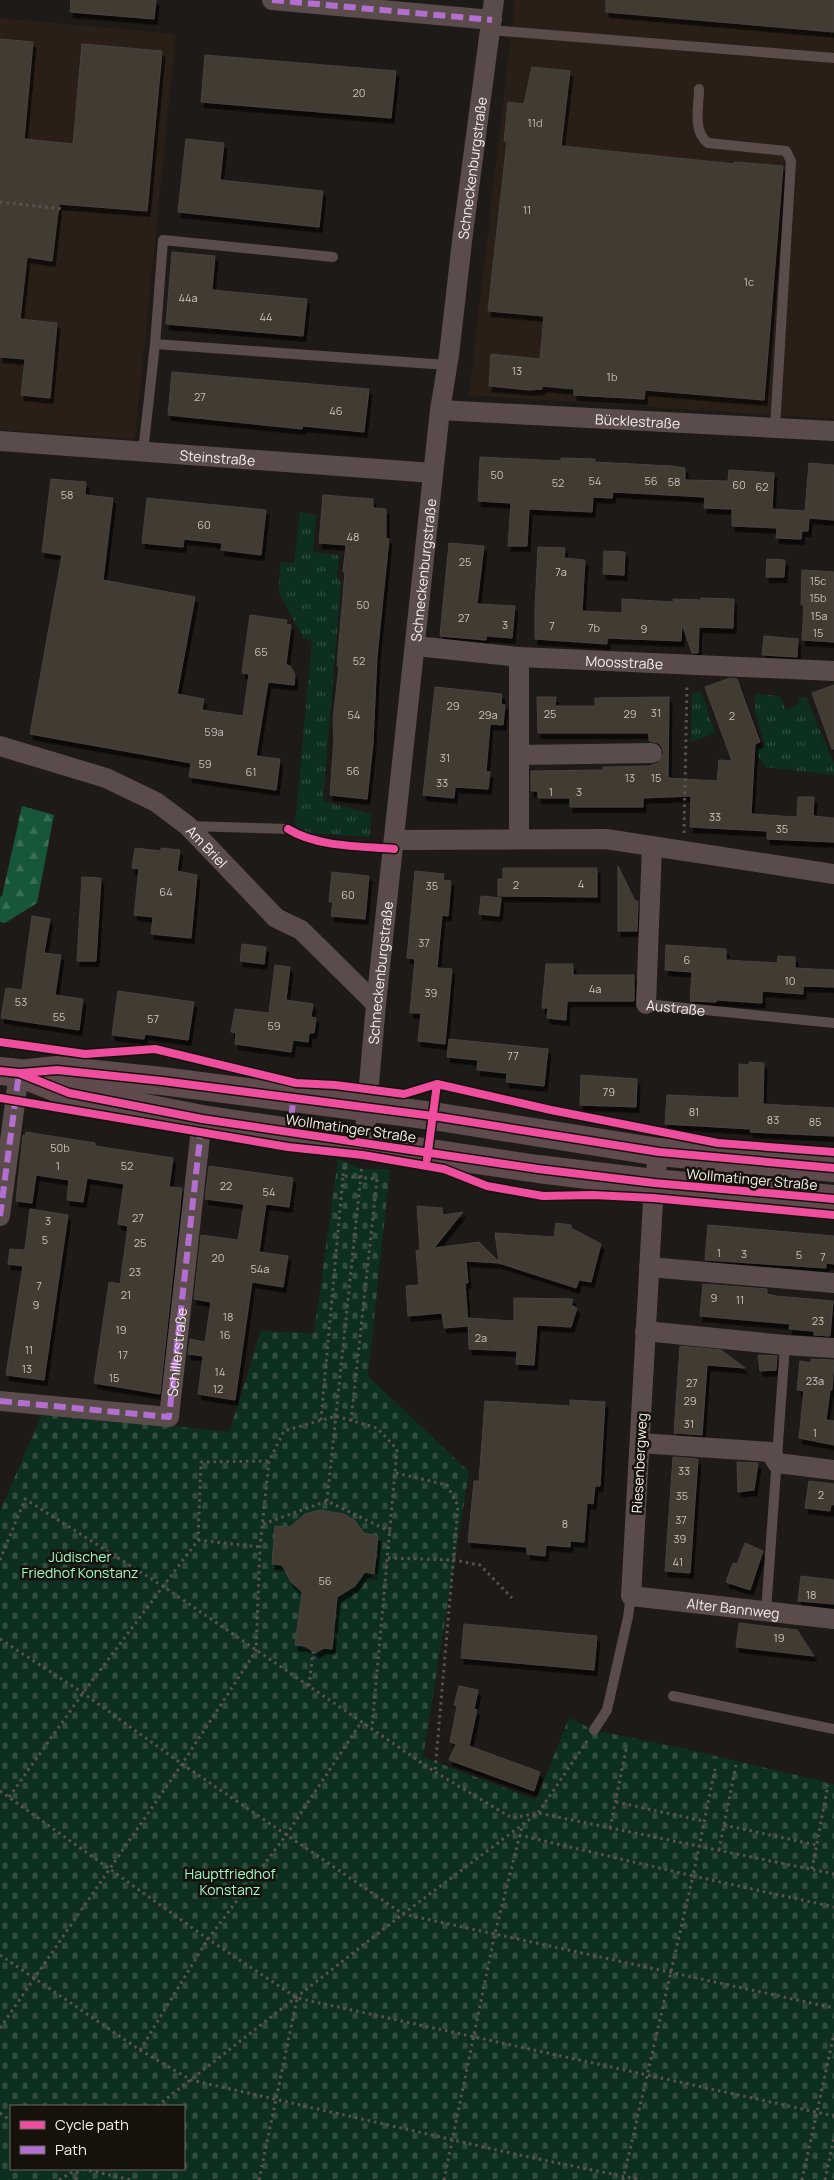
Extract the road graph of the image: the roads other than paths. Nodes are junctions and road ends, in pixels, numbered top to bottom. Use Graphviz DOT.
graph roads {
  1 [pos="272,0"];
  2 [pos="494,0"];
  3 [pos="491,25"];
  4 [pos="834,58"];
  5 [pos="699,89"];
  6 [pos="333,257"];
  7 [pos="155,344"];
  8 [pos="447,365"];
  9 [pos="440,410"];
  10 [pos="774,428"];
  11 [pos="834,431"];
  12 [pos="0,441"];
  13 [pos="143,452"];
  14 [pos="433,473"];
  15 [pos="416,646"];
  16 [pos="519,657"];
  17 [pos="834,671"];
  18 [pos="0,746"];
  19 [pos="652,753"];
  20 [pos="520,755"];
  21 [pos="188,826"];
  22 [pos="288,829"];
  23 [pos="519,839"];
  24 [pos="395,840"];
  25 [pos="652,846"];
  26 [pos="834,874"];
  27 [pos="376,1004"];
  28 [pos="646,1004"];
  29 [pos="834,1022"];
  30 [pos="10,1072"];
  31 [pos="368,1108"];
  32 [pos="202,1119"];
  33 [pos="364,1142"];
  34 [pos="659,1152"];
  35 [pos="834,1168"];
  36 [pos="654,1183"];
  37 [pos="834,1199"];
  38 [pos="0,1216"];
  39 [pos="649,1267"];
  40 [pos="834,1283"];
  41 [pos="645,1330"];
  42 [pos="785,1345"];
  43 [pos="834,1348"];
  44 [pos="0,1401"];
  45 [pos="640,1443"];
  46 [pos="777,1463"];
  47 [pos="834,1470"];
  48 [pos="631,1596"];
  49 [pos="766,1611"];
  50 [pos="834,1619"];
  51 [pos="673,1696"];
  52 [pos="834,1729"];
  53 [pos="594,1730"];
  1 -- 3 [label="street"];
  2 -- 3 [label="street, Schneckenburgstraße"];
  3 -- 4 [label="lane"];
  3 -- 8 [label="street, Schneckenburgstraße"];
  5 -- 10 [label="lane"];
  6 -- 7 [label="lane"];
  7 -- 8 [label="lane"];
  7 -- 13 [label="lane"];
  8 -- 9 [label="street, Schneckenburgstraße"];
  9 -- 10 [label="street, Bücklestraße"];
  9 -- 14 [label="street, Schneckenburgstraße"];
  10 -- 11 [label="street, Bücklestraße"];
  12 -- 13 [label="street, Steinstraße"];
  13 -- 14 [label="street, Steinstraße"];
  14 -- 15 [label="street, Schneckenburgstraße"];
  15 -- 16 [label="street, Moosstraße"];
  15 -- 24 [label="street, Schneckenburgstraße"];
  16 -- 17 [label="street, Moosstraße"];
  16 -- 20 [label="street"];
  18 -- 21 [label="street, Am Briel"];
  19 -- 20 [label="street"];
  20 -- 23 [label="street"];
  21 -- 22 [label="lane"];
  21 -- 27 [label="street, Am Briel"];
  23 -- 24 [label="street"];
  23 -- 25 [label="street"];
  24 -- 27 [label="street, Schneckenburgstraße"];
  25 -- 26 [label="street"];
  25 -- 28 [label="street, Austraße"];
  27 -- 31 [label="street, Schneckenburgstraße"];
  28 -- 29 [label="lane, Austraße"];
  30 -- 31 [label="main road, Wollmatinger Straße"];
  30 -- 32 [label="main road, Wollmatinger Straße"];
  30 -- 38 [label="street"];
  31 -- 33 [label="street, Schneckenburgstraße"];
  31 -- 34 [label="main road, Wollmatinger Straße"];
  32 -- 33 [label="main road, Wollmatinger Straße"];
  32 -- 44 [label="street, Schillerstraße"];
  33 -- 36 [label="main road, Wollmatinger Straße"];
  34 -- 35 [label="main road, Wollmatinger Straße"];
  34 -- 36 [label="street, Riesenbergweg"];
  36 -- 37 [label="main road, Wollmatinger Straße"];
  36 -- 39 [label="street, Riesenbergweg"];
  39 -- 40 [label="street"];
  39 -- 41 [label="street, Riesenbergweg"];
  41 -- 42 [label="street"];
  41 -- 45 [label="street, Riesenbergweg"];
  42 -- 43 [label="street"];
  42 -- 46 [label="lane"];
  45 -- 46 [label="street"];
  45 -- 48 [label="street, Riesenbergweg"];
  46 -- 47 [label="street"];
  46 -- 49 [label="lane"];
  48 -- 49 [label="street, Alter Bannweg"];
  48 -- 53 [label="lane"];
  49 -- 50 [label="street, Alter Bannweg"];
  51 -- 52 [label="lane"];
}
